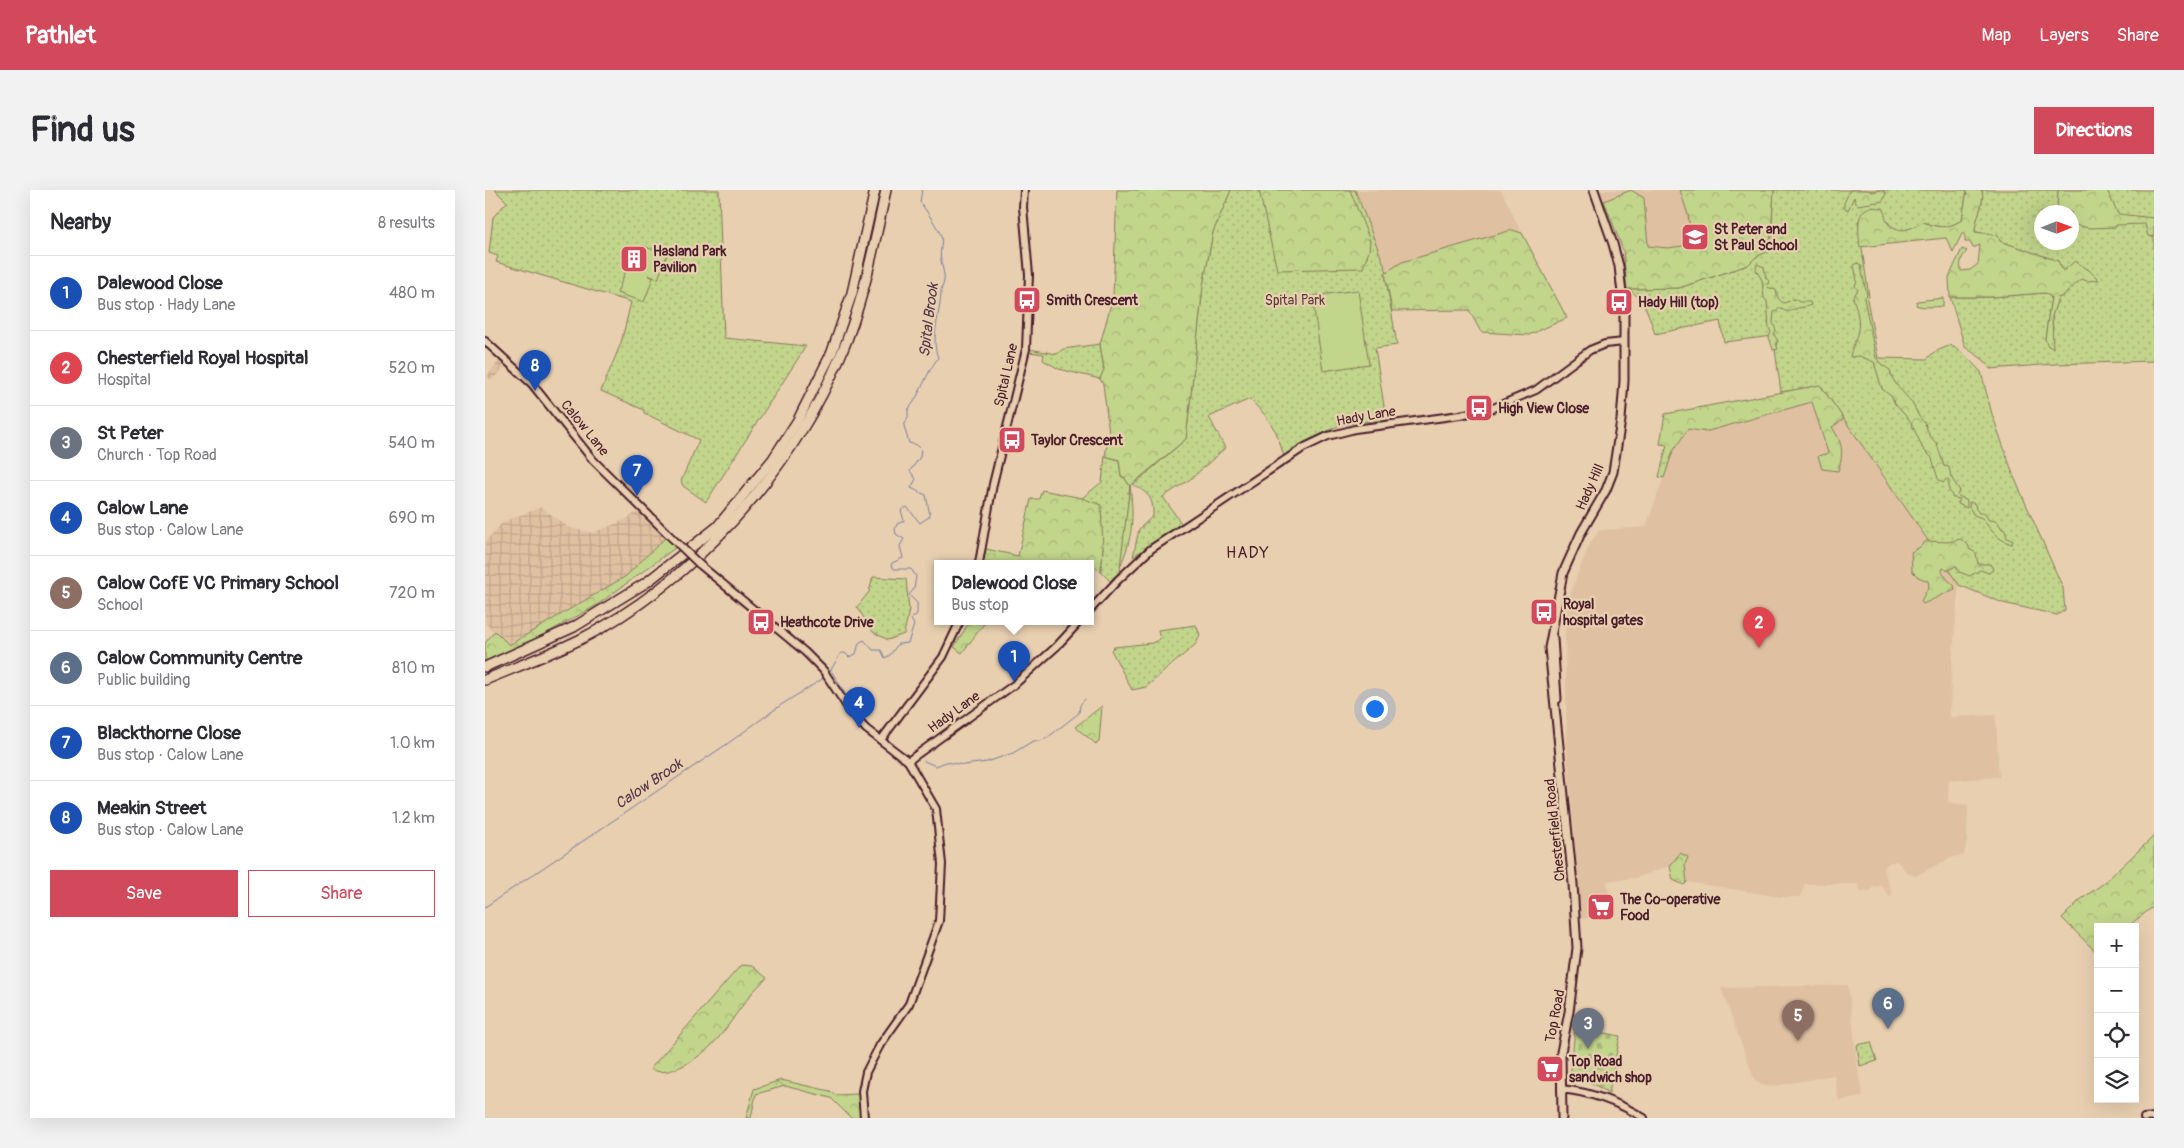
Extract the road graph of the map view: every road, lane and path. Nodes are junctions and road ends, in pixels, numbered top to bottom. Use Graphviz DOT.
graph roads {
  1 [pos="875,190"];
  2 [pos="886,190"];
  3 [pos="1024,190"];
  4 [pos="1594,190"];
  5 [pos="485,341"];
  6 [pos="1625,346"];
  7 [pos="980,560"];
  8 [pos="1094,606"];
  9 [pos="958,625"];
  10 [pos="1076,625"];
  11 [pos="485,668"];
  12 [pos="485,680"];
  13 [pos="1554,684"];
  14 [pos="881,740"];
  15 [pos="908,761"];
  16 [pos="1577,948"];
  17 [pos="1561,1089"];
  18 [pos="2154,1117"];
  19 [pos="864,1118"];
  20 [pos="1562,1118"];
  21 [pos="1643,1118"];
  22 [pos="2144,1118"];
  1 -- 11 [label="highway"];
  2 -- 12 [label="highway"];
  3 -- 7 [label="street, Spital Lane"];
  4 -- 6 [label="main road, Hady Hill"];
  5 -- 14 [label="street, Calow Lane, bridge"];
  6 -- 8 [label="street, Hady Lane"];
  6 -- 13 [label="main road, Hady Hill"];
  9 -- 14 [label="street"];
  10 -- 15 [label="street, Hady Lane"];
  13 -- 16 [label="main road, Chesterfield Road"];
  14 -- 15 [label="street, Calow Lane"];
  15 -- 19 [label="street, Calow Lane"];
  16 -- 17 [label="main road, Top Road"];
  17 -- 20 [label="main road, Top Road"];
  17 -- 21 [label="street"];
  18 -- 22 [label="street"];
}
